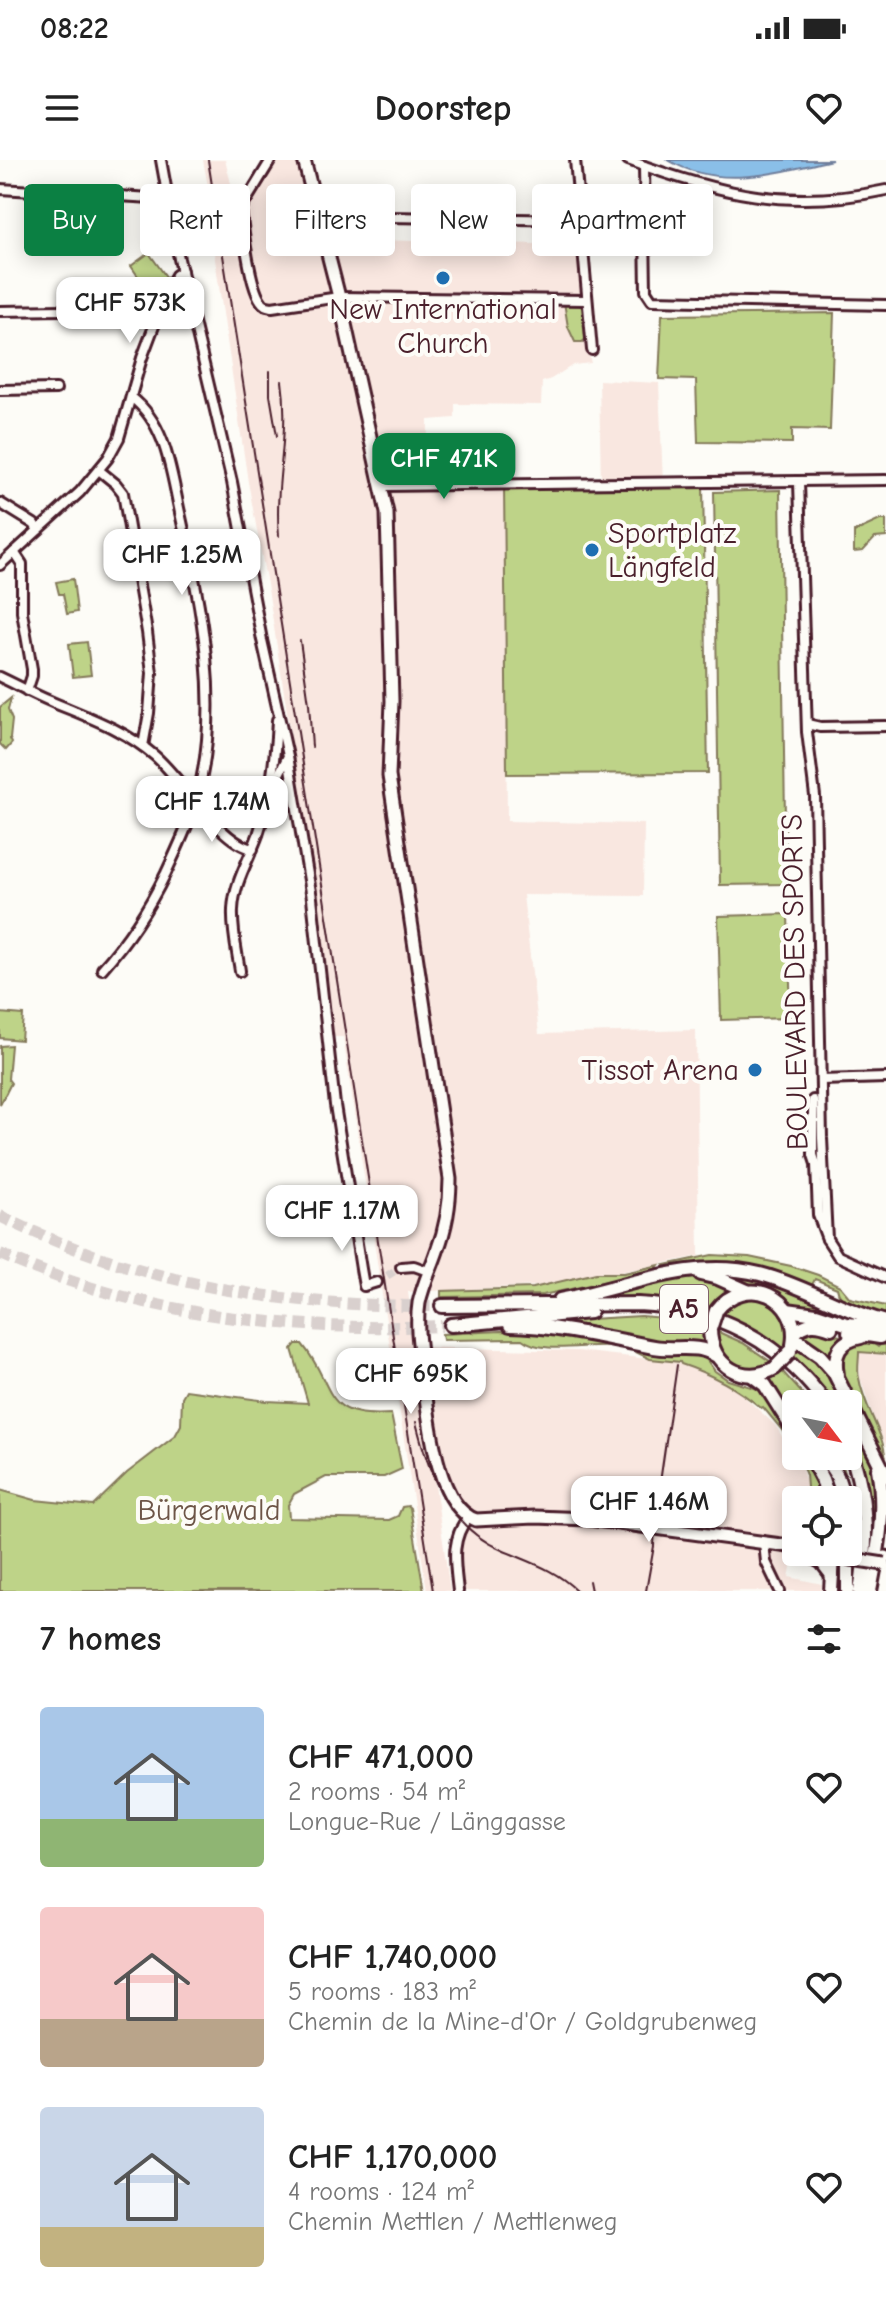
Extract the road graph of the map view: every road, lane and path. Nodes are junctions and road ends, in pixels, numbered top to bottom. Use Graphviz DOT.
graph roads {
  1 [pos="161,160"];
  2 [pos="271,160"];
  3 [pos="304,160"];
  4 [pos="575,160"];
  5 [pos="628,160"];
  6 [pos="644,166"];
  7 [pos="166,184"];
  8 [pos="310,184"];
  9 [pos="577,184"];
  10 [pos="0,189"];
  11 [pos="886,190"];
  12 [pos="140,197"];
  13 [pos="395,217"];
  14 [pos="532,219"];
  15 [pos="179,256"];
  16 [pos="329,256"];
  17 [pos="583,256"];
  18 [pos="182,271"];
  19 [pos="186,286"];
  20 [pos="339,297"];
  21 [pos="164,300"];
  22 [pos="586,300"];
  23 [pos="886,305"];
  24 [pos="0,311"];
  25 [pos="160,314"];
  26 [pos="592,350"];
  27 [pos="56,389"];
  28 [pos="0,390"];
  29 [pos="131,397"];
  30 [pos="100,471"];
  31 [pos="886,480"];
  32 [pos="799,482"];
  33 [pos="382,486"];
  34 [pos="0,503"];
  35 [pos="38,530"];
  36 [pos="14,552"];
  37 [pos="0,565"];
  38 [pos="0,677"];
  39 [pos="27,691"];
  40 [pos="277,707"];
  41 [pos="807,724"];
  42 [pos="886,726"];
  43 [pos="143,746"];
  44 [pos="288,756"];
  45 [pos="292,779"];
  46 [pos="275,782"];
  47 [pos="271,793"];
  48 [pos="196,800"];
  49 [pos="253,849"];
  50 [pos="102,969"];
  51 [pos="240,971"];
  52 [pos="886,1078"];
  53 [pos="821,1080"];
  54 [pos="813,1100"];
  55 [pos="827,1239"];
  56 [pos="401,1267"];
  57 [pos="428,1271"];
  58 [pos="667,1275"];
  59 [pos="886,1278"];
  60 [pos="377,1282"];
  61 [pos="747,1291"];
  62 [pos="510,1305"];
  63 [pos="442,1306"];
  64 [pos="787,1310"];
  65 [pos="885,1331"];
  66 [pos="794,1336"];
  67 [pos="715,1355"];
  68 [pos="753,1376"];
  69 [pos="838,1379"];
  70 [pos="806,1390"];
  71 [pos="815,1390"];
  72 [pos="781,1407"];
  73 [pos="872,1451"];
  74 [pos="850,1470"];
  75 [pos="857,1470"];
  76 [pos="886,1476"];
  77 [pos="468,1517"];
  78 [pos="764,1543"];
  79 [pos="782,1545"];
  80 [pos="862,1557"];
  81 [pos="886,1560"];
  82 [pos="825,1566"];
  83 [pos="835,1566"];
  84 [pos="850,1566"];
  85 [pos="832,1575"];
  86 [pos="458,1591"];
  87 [pos="780,1591"];
  88 [pos="831,1591"];
  89 [pos="851,1591"];
  90 [pos="860,1591"];
  91 [pos="870,1591"];
  1 -- 7 [label="street"];
  2 -- 20 [label="street"];
  3 -- 8 [label="main road"];
  4 -- 9 [label="street"];
  5 -- 6 [label="street"];
  6 -- 11 [label="street"];
  6 -- 23 [label="street"];
  10 -- 12 [label="street"];
  13 -- 14 [label="street"];
  15 -- 18 [label="street"];
  16 -- 20 [label="main road"];
  17 -- 22 [label="street"];
  18 -- 19 [label="street"];
  18 -- 21 [label="street"];
  19 -- 21 [label="street"];
  19 -- 40 [label="street"];
  20 -- 22 [label="street"];
  20 -- 33 [label="main road"];
  21 -- 25 [label="street"];
  22 -- 26 [label="street"];
  24 -- 25 [label="street"];
  25 -- 29 [label="street"];
  27 -- 28 [label="street"];
  29 -- 30 [label="street"];
  29 -- 48 [label="street"];
  30 -- 35 [label="street"];
  30 -- 43 [label="street"];
  31 -- 32 [label="street"];
  32 -- 33 [label="street"];
  32 -- 41 [label="street, BOULEVARD DES SPORTS"];
  33 -- 57 [label="main road"];
  34 -- 35 [label="street"];
  35 -- 36 [label="street"];
  36 -- 37 [label="street"];
  36 -- 39 [label="street"];
  38 -- 39 [label="street"];
  39 -- 43 [label="street"];
  40 -- 44 [label="street"];
  40 -- 47 [label="street"];
  41 -- 42 [label="street"];
  41 -- 53 [label="street, BOULEVARD DES SPORTS"];
  43 -- 48 [label="street"];
  44 -- 45 [label="street"];
  44 -- 46 [label="street"];
  45 -- 46 [label="street"];
  45 -- 60 [label="street"];
  46 -- 47 [label="street"];
  47 -- 49 [label="street"];
  48 -- 49 [label="street"];
  48 -- 50 [label="street"];
  49 -- 51 [label="street"];
  52 -- 53 [label="street"];
  53 -- 55 [label="street, BOULEVARD DES SPORTS"];
  54 -- 55 [label="street"];
  55 -- 59 [label="street"];
  56 -- 57 [label="street"];
  57 -- 77 [label="main road"];
  58 -- 61 [label="highway"];
  58 -- 62 [label="highway"];
  58 -- 65 [label="highway"];
  61 -- 64 [label="highway"];
  61 -- 67 [label="highway, bridge"];
  62 -- 63 [label="highway, A5"];
  62 -- 71 [label="highway, A5"];
  64 -- 65 [label="highway"];
  64 -- 66 [label="highway"];
  65 -- 66 [label="highway"];
  65 -- 69 [label="highway"];
  66 -- 68 [label="highway, bridge"];
  66 -- 69 [label="highway"];
  67 -- 68 [label="highway"];
  67 -- 70 [label="highway, A5"];
  68 -- 72 [label="highway"];
  69 -- 73 [label="highway"];
  73 -- 76 [label="highway"];
  73 -- 91 [label="highway"];
  74 -- 89 [label="highway"];
  75 -- 90 [label="highway"];
  77 -- 78 [label="main road"];
  77 -- 86 [label="street"];
  78 -- 79 [label="main road"];
  78 -- 87 [label="street"];
  80 -- 81 [label="main road, bridge"];
  82 -- 85 [label="highway"];
  83 -- 85 [label="highway"];
  84 -- 89 [label="highway"];
  85 -- 88 [label="highway"];
}
